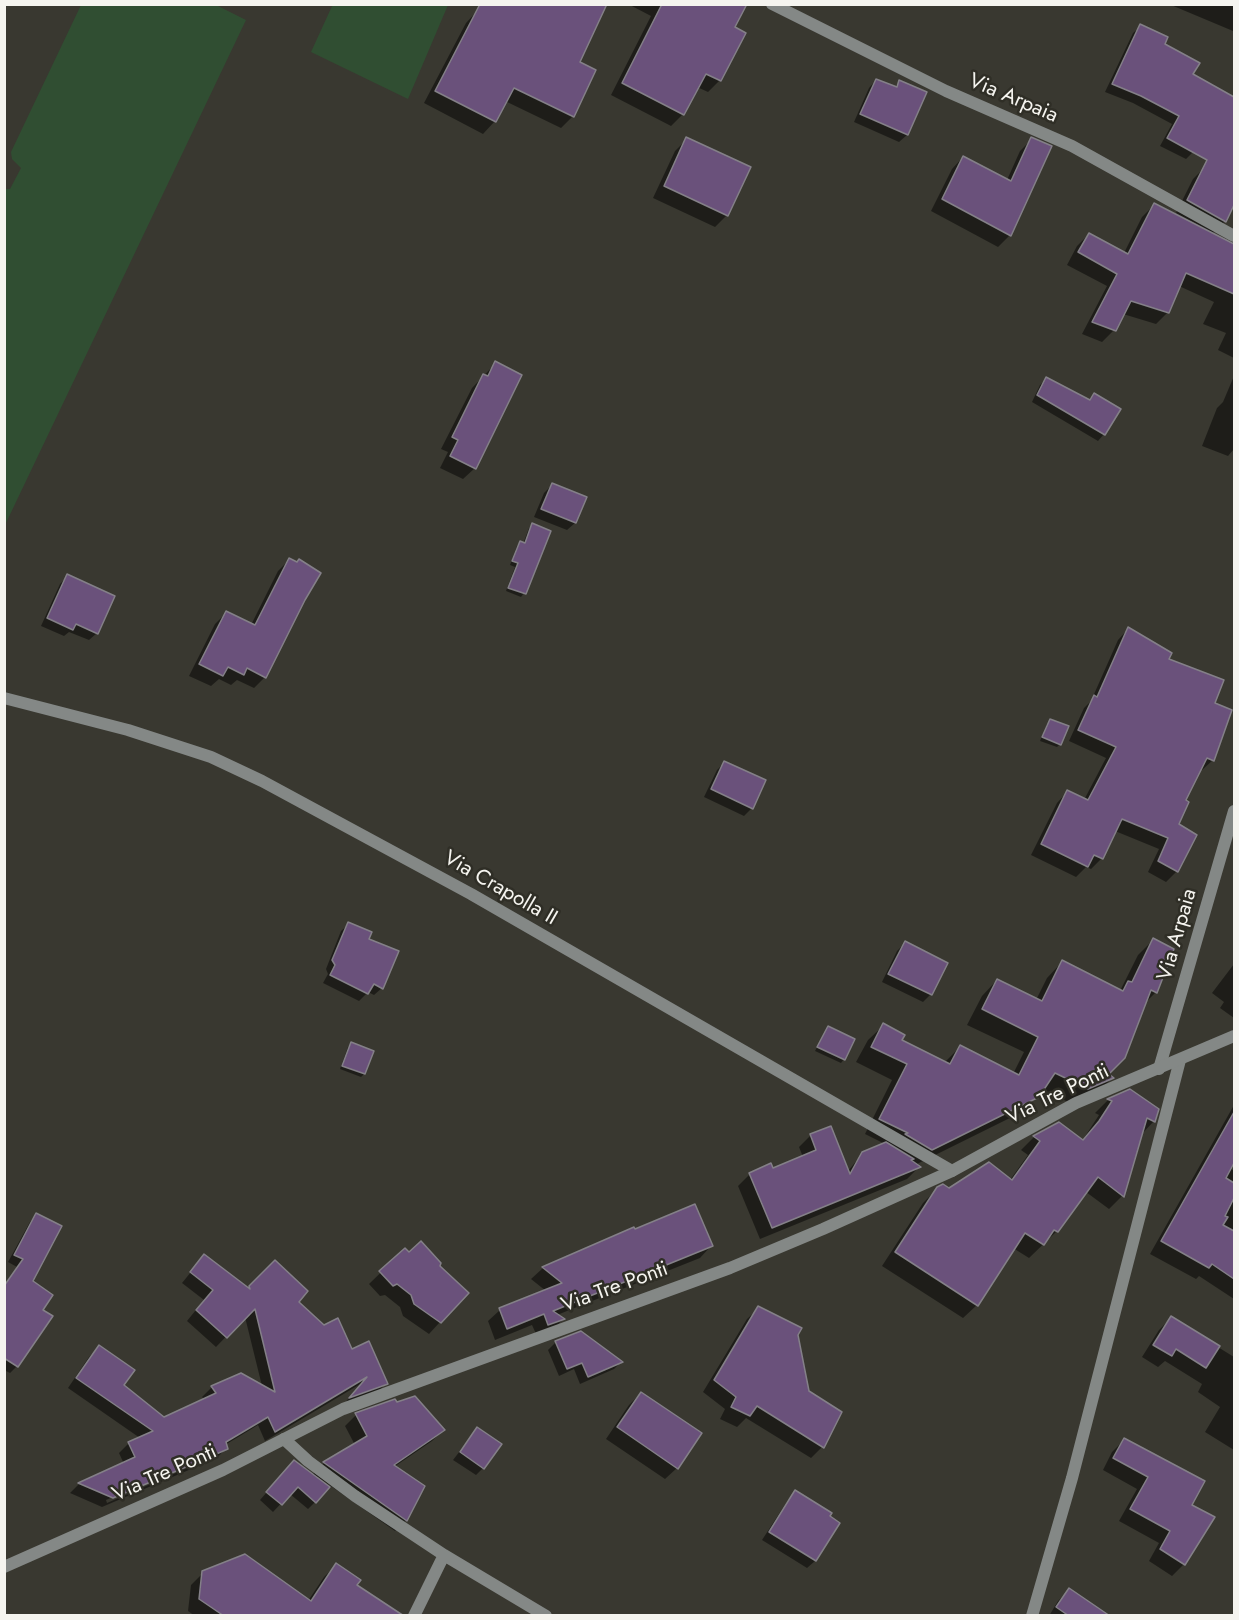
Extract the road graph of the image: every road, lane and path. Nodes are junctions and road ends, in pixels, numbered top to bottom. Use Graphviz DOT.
graph roads {
  1 [pos="772,4"];
  2 [pos="1234,236"];
  3 [pos="4,698"];
  4 [pos="1234,811"];
  5 [pos="1234,1036"];
  6 [pos="1180,1060"];
  7 [pos="1159,1069"];
  8 [pos="952,1171"];
  9 [pos="284,1439"];
  10 [pos="444,1555"];
  11 [pos="4,1567"];
  12 [pos="414,1616"];
  13 [pos="546,1616"];
  14 [pos="1032,1616"];
  1 -- 2 [label="street, Via Arpaia"];
  3 -- 8 [label="street, Via Crapolla II"];
  4 -- 7 [label="street, Via Arpaia"];
  5 -- 6 [label="street, Via Tre Ponti"];
  6 -- 7 [label="street, Via Tre Ponti"];
  6 -- 14 [label="street"];
  7 -- 8 [label="street, Via Tre Ponti"];
  8 -- 9 [label="street, Via Tre Ponti"];
  9 -- 10 [label="street"];
  9 -- 11 [label="street, Via Tre Ponti"];
  10 -- 12 [label="street"];
  10 -- 13 [label="street"];
}
